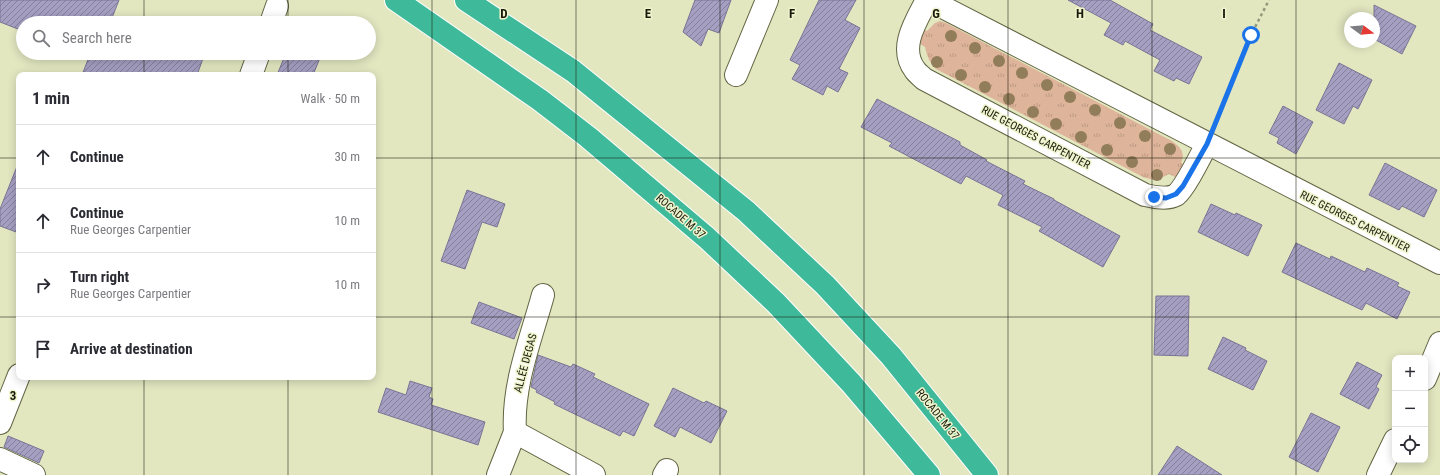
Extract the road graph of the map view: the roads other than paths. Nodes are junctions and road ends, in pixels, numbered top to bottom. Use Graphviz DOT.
graph roads {
  1 [pos="396,0"];
  2 [pos="466,0"];
  3 [pos="767,0"];
  4 [pos="928,0"];
  5 [pos="256,60"];
  6 [pos="252,72"];
  7 [pos="736,75"];
  8 [pos="1207,144"];
  9 [pos="1440,263"];
  10 [pos="544,295"];
  11 [pos="1440,343"];
  12 [pos="1428,373"];
  13 [pos="17,380"];
  14 [pos="0,423"];
  15 [pos="515,432"];
  16 [pos="1392,446"];
  17 [pos="0,460"];
  18 [pos="34,475"];
  19 [pos="498,475"];
  20 [pos="594,475"];
  21 [pos="929,475"];
  22 [pos="987,475"];
  23 [pos="1378,475"];
  1 -- 21 [label="highway, ROCADE M 37"];
  2 -- 22 [label="highway, ROCADE M 37"];
  3 -- 7 [label="street"];
  4 -- 8 [label="street, RUE GEORGES CARPENTIER"];
  4 -- 8 [label="street, RUE GEORGES CARPENTIER"];
  5 -- 6 [label="street"];
  8 -- 9 [label="street, RUE GEORGES CARPENTIER"];
  10 -- 15 [label="street, ALLÉE DEGAS"];
  11 -- 12 [label="street"];
  13 -- 14 [label="street"];
  15 -- 19 [label="street, ALLÉE DEGAS"];
  15 -- 20 [label="street"];
  16 -- 23 [label="street"];
  17 -- 18 [label="street"];
}
